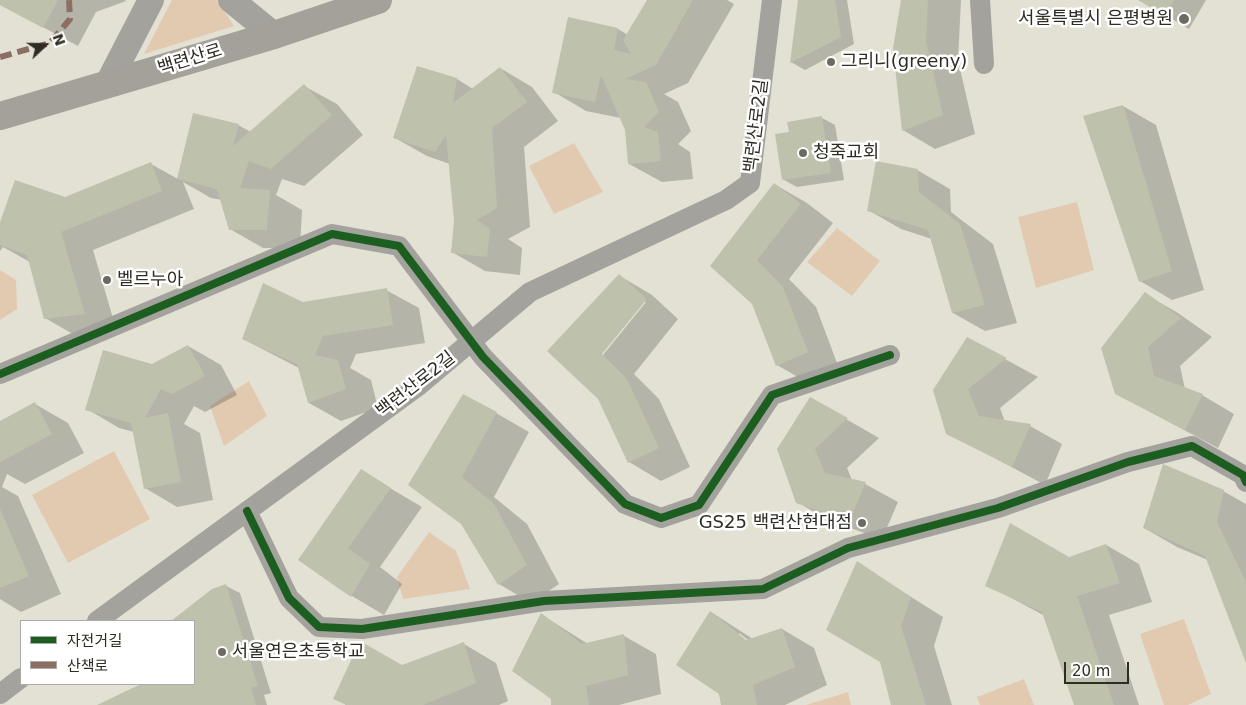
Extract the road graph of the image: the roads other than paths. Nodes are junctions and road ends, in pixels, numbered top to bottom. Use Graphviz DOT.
graph roads {
  1 [pos="151,0"];
  2 [pos="231,0"];
  3 [pos="378,0"];
  4 [pos="772,0"];
  5 [pos="980,0"];
  6 [pos="274,34"];
  7 [pos="984,64"];
  8 [pos="106,85"];
  9 [pos="0,116"];
  10 [pos="470,342"];
  11 [pos="890,355"];
  12 [pos="0,374"];
  13 [pos="1246,482"];
  14 [pos="246,511"];
  15 [pos="98,620"];
  16 [pos="20,679"];
  17 [pos="0,694"];
  1 -- 8 [label="street"];
  2 -- 6 [label="street"];
  3 -- 6 [label="main road, 백련산로"];
  4 -- 10 [label="street, 백련산로2길"];
  5 -- 7 [label="street"];
  6 -- 8 [label="main road, 백련산로"];
  8 -- 9 [label="main road, 백련산로"];
  10 -- 11 [label="street"];
  10 -- 12 [label="street"];
  10 -- 14 [label="street, 백련산로2길"];
  13 -- 14 [label="street"];
  14 -- 15 [label="street, 백련산로2길"];
  16 -- 17 [label="street"];
}
